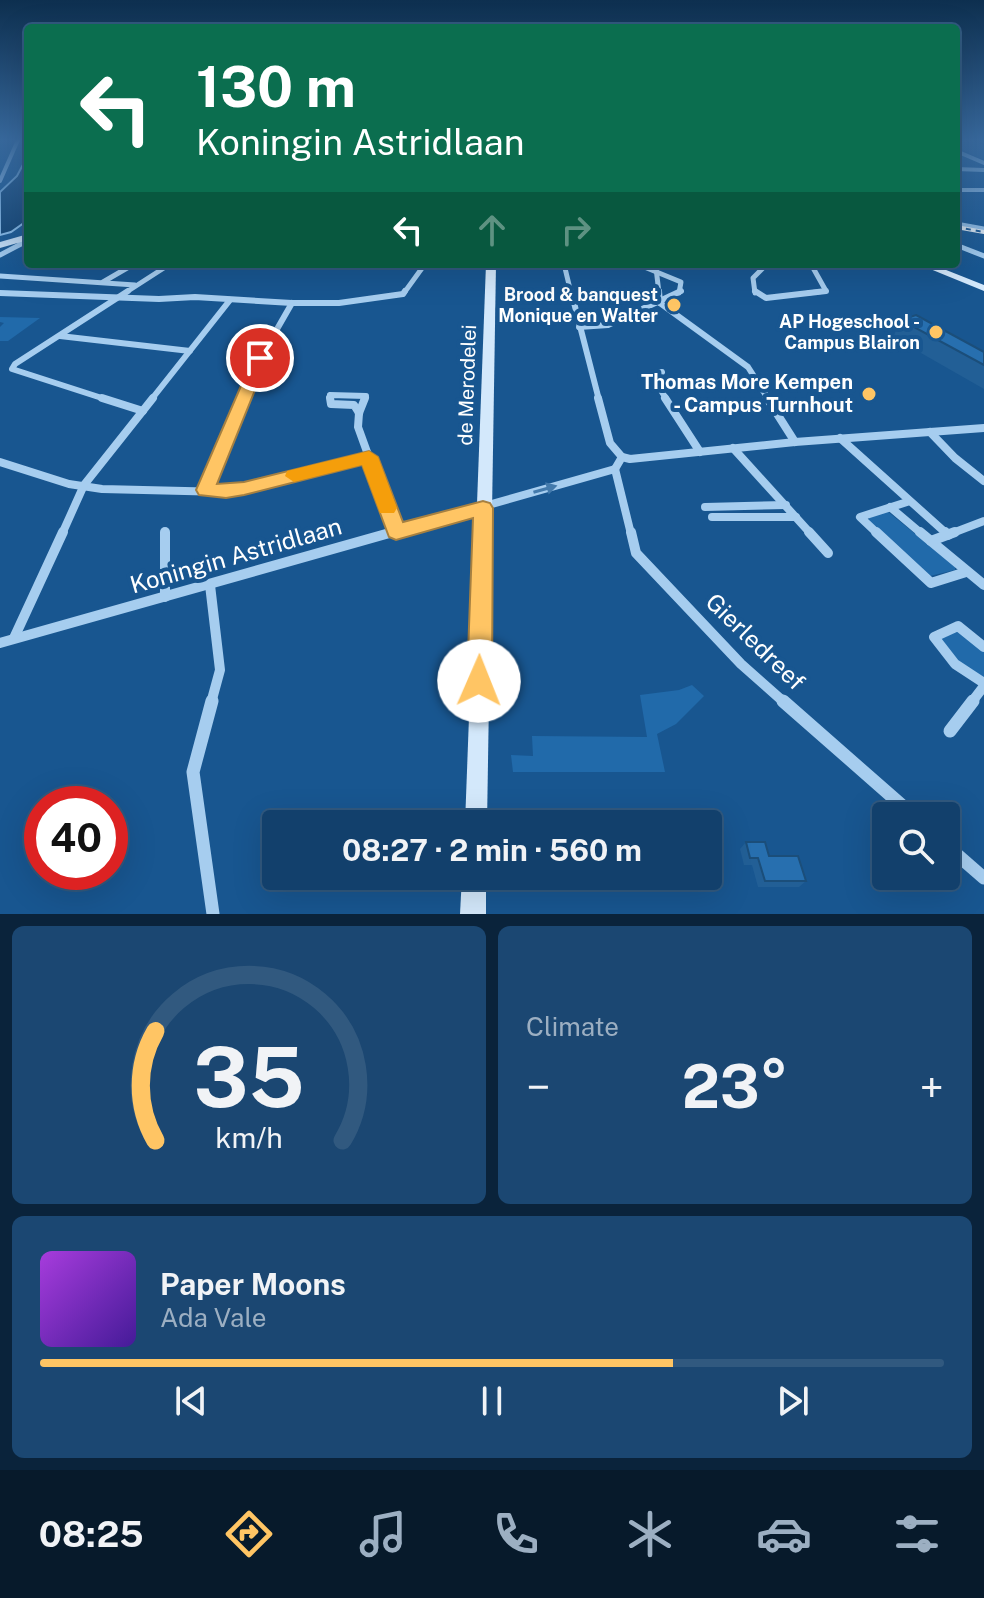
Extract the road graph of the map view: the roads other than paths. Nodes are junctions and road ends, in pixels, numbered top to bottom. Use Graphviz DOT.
graph roads {
  1 [pos="960,190"];
  2 [pos="984,190"];
  3 [pos="960,225"];
  4 [pos="984,229"];
  5 [pos="24,238"];
  6 [pos="0,245"];
  7 [pos="960,247"];
  8 [pos="0,255"];
  9 [pos="984,256"];
  10 [pos="127,268"];
  11 [pos="164,268"];
  12 [pos="423,268"];
  13 [pos="491,268"];
  14 [pos="565,268"];
  15 [pos="656,268"];
  16 [pos="763,268"];
  17 [pos="816,268"];
  18 [pos="933,268"];
  19 [pos="0,276"];
  20 [pos="102,283"];
  21 [pos="136,285"];
  22 [pos="984,288"];
  23 [pos="0,293"];
  24 [pos="120,298"];
  25 [pos="230,300"];
  26 [pos="292,303"];
  27 [pos="660,303"];
  28 [pos="579,327"];
  29 [pos="59,336"];
  30 [pos="190,351"];
  31 [pos="662,372"];
  32 [pos="143,411"];
  33 [pos="359,413"];
  34 [pos="984,428"];
  35 [pos="930,432"];
  36 [pos="840,438"];
  37 [pos="795,442"];
  38 [pos="733,448"];
  39 [pos="700,452"];
  40 [pos="369,457"];
  41 [pos="622,457"];
  42 [pos="0,462"];
  43 [pos="611,470"];
  44 [pos="984,481"];
  45 [pos="84,485"];
  46 [pos="205,490"];
  47 [pos="907,502"];
  48 [pos="786,505"];
  49 [pos="705,507"];
  50 [pos="890,507"];
  51 [pos="483,508"];
  52 [pos="712,517"];
  53 [pos="796,517"];
  54 [pos="984,521"];
  55 [pos="165,531"];
  56 [pos="396,532"];
  57 [pos="948,535"];
  58 [pos="931,541"];
  59 [pos="828,553"];
  60 [pos="966,572"];
  61 [pos="210,585"];
  62 [pos="984,585"];
  63 [pos="165,597"];
  64 [pos="14,638"];
  65 [pos="0,643"];
  66 [pos="984,647"];
  67 [pos="984,685"];
  68 [pos="950,731"];
  69 [pos="898,802"];
  70 [pos="476,810"];
  71 [pos="960,857"];
  72 [pos="984,878"];
  73 [pos="474,890"];
  74 [pos="213,914"];
  75 [pos="473,914"];
  1 -- 2 [label="street"];
  3 -- 4 [label="street"];
  5 -- 6 [label="street"];
  5 -- 8 [label="street"];
  7 -- 9 [label="street"];
  10 -- 20 [label="street"];
  11 -- 21 [label="street"];
  12 -- 26 [label="street"];
  13 -- 51 [label="street, de Merodelei"];
  14 -- 28 [label="street"];
  15 -- 27 [label="street"];
  15 -- 27 [label="street"];
  16 -- 17 [label="street"];
  18 -- 22 [label="street"];
  19 -- 20 [label="street"];
  20 -- 21 [label="street"];
  21 -- 24 [label="street"];
  23 -- 24 [label="street"];
  24 -- 25 [label="street"];
  24 -- 29 [label="street"];
  25 -- 26 [label="street"];
  25 -- 30 [label="street"];
  26 -- 46 [label="street"];
  27 -- 28 [label="street"];
  27 -- 37 [label="street"];
  28 -- 41 [label="street"];
  29 -- 30 [label="street"];
  29 -- 32 [label="street"];
  30 -- 32 [label="street"];
  31 -- 39 [label="street"];
  32 -- 45 [label="street"];
  33 -- 40 [label="street"];
  34 -- 35 [label="street"];
  35 -- 36 [label="street"];
  35 -- 44 [label="street"];
  36 -- 37 [label="street"];
  36 -- 47 [label="street"];
  37 -- 38 [label="street"];
  38 -- 39 [label="street"];
  38 -- 48 [label="street"];
  39 -- 41 [label="street"];
  40 -- 46 [label="street"];
  40 -- 56 [label="street"];
  41 -- 43 [label="street"];
  42 -- 45 [label="street"];
  51 -- 43 [label="street, Koningin Astridlaan, one-way"];
  43 -- 69 [label="street, Gierledreef"];
  45 -- 46 [label="street"];
  45 -- 64 [label="street"];
  47 -- 50 [label="street"];
  47 -- 57 [label="street"];
  48 -- 49 [label="street"];
  48 -- 53 [label="street"];
  50 -- 58 [label="street"];
  50 -- 60 [label="street"];
  51 -- 56 [label="street, Koningin Astridlaan"];
  51 -- 70 [label="street, de Merodelei"];
  52 -- 53 [label="street"];
  53 -- 59 [label="street"];
  54 -- 57 [label="street"];
  55 -- 63 [label="street"];
  56 -- 61 [label="street, Koningin Astridlaan"];
  57 -- 58 [label="street"];
  58 -- 60 [label="street"];
  60 -- 62 [label="street"];
  61 -- 63 [label="street, Koningin Astridlaan"];
  61 -- 74 [label="street"];
  63 -- 64 [label="street, Koningin Astridlaan"];
  64 -- 65 [label="street, Koningin Astridlaan"];
  66 -- 67 [label="street"];
  67 -- 68 [label="street"];
  71 -- 72 [label="street"];
  73 -- 75 [label="street"];
}
